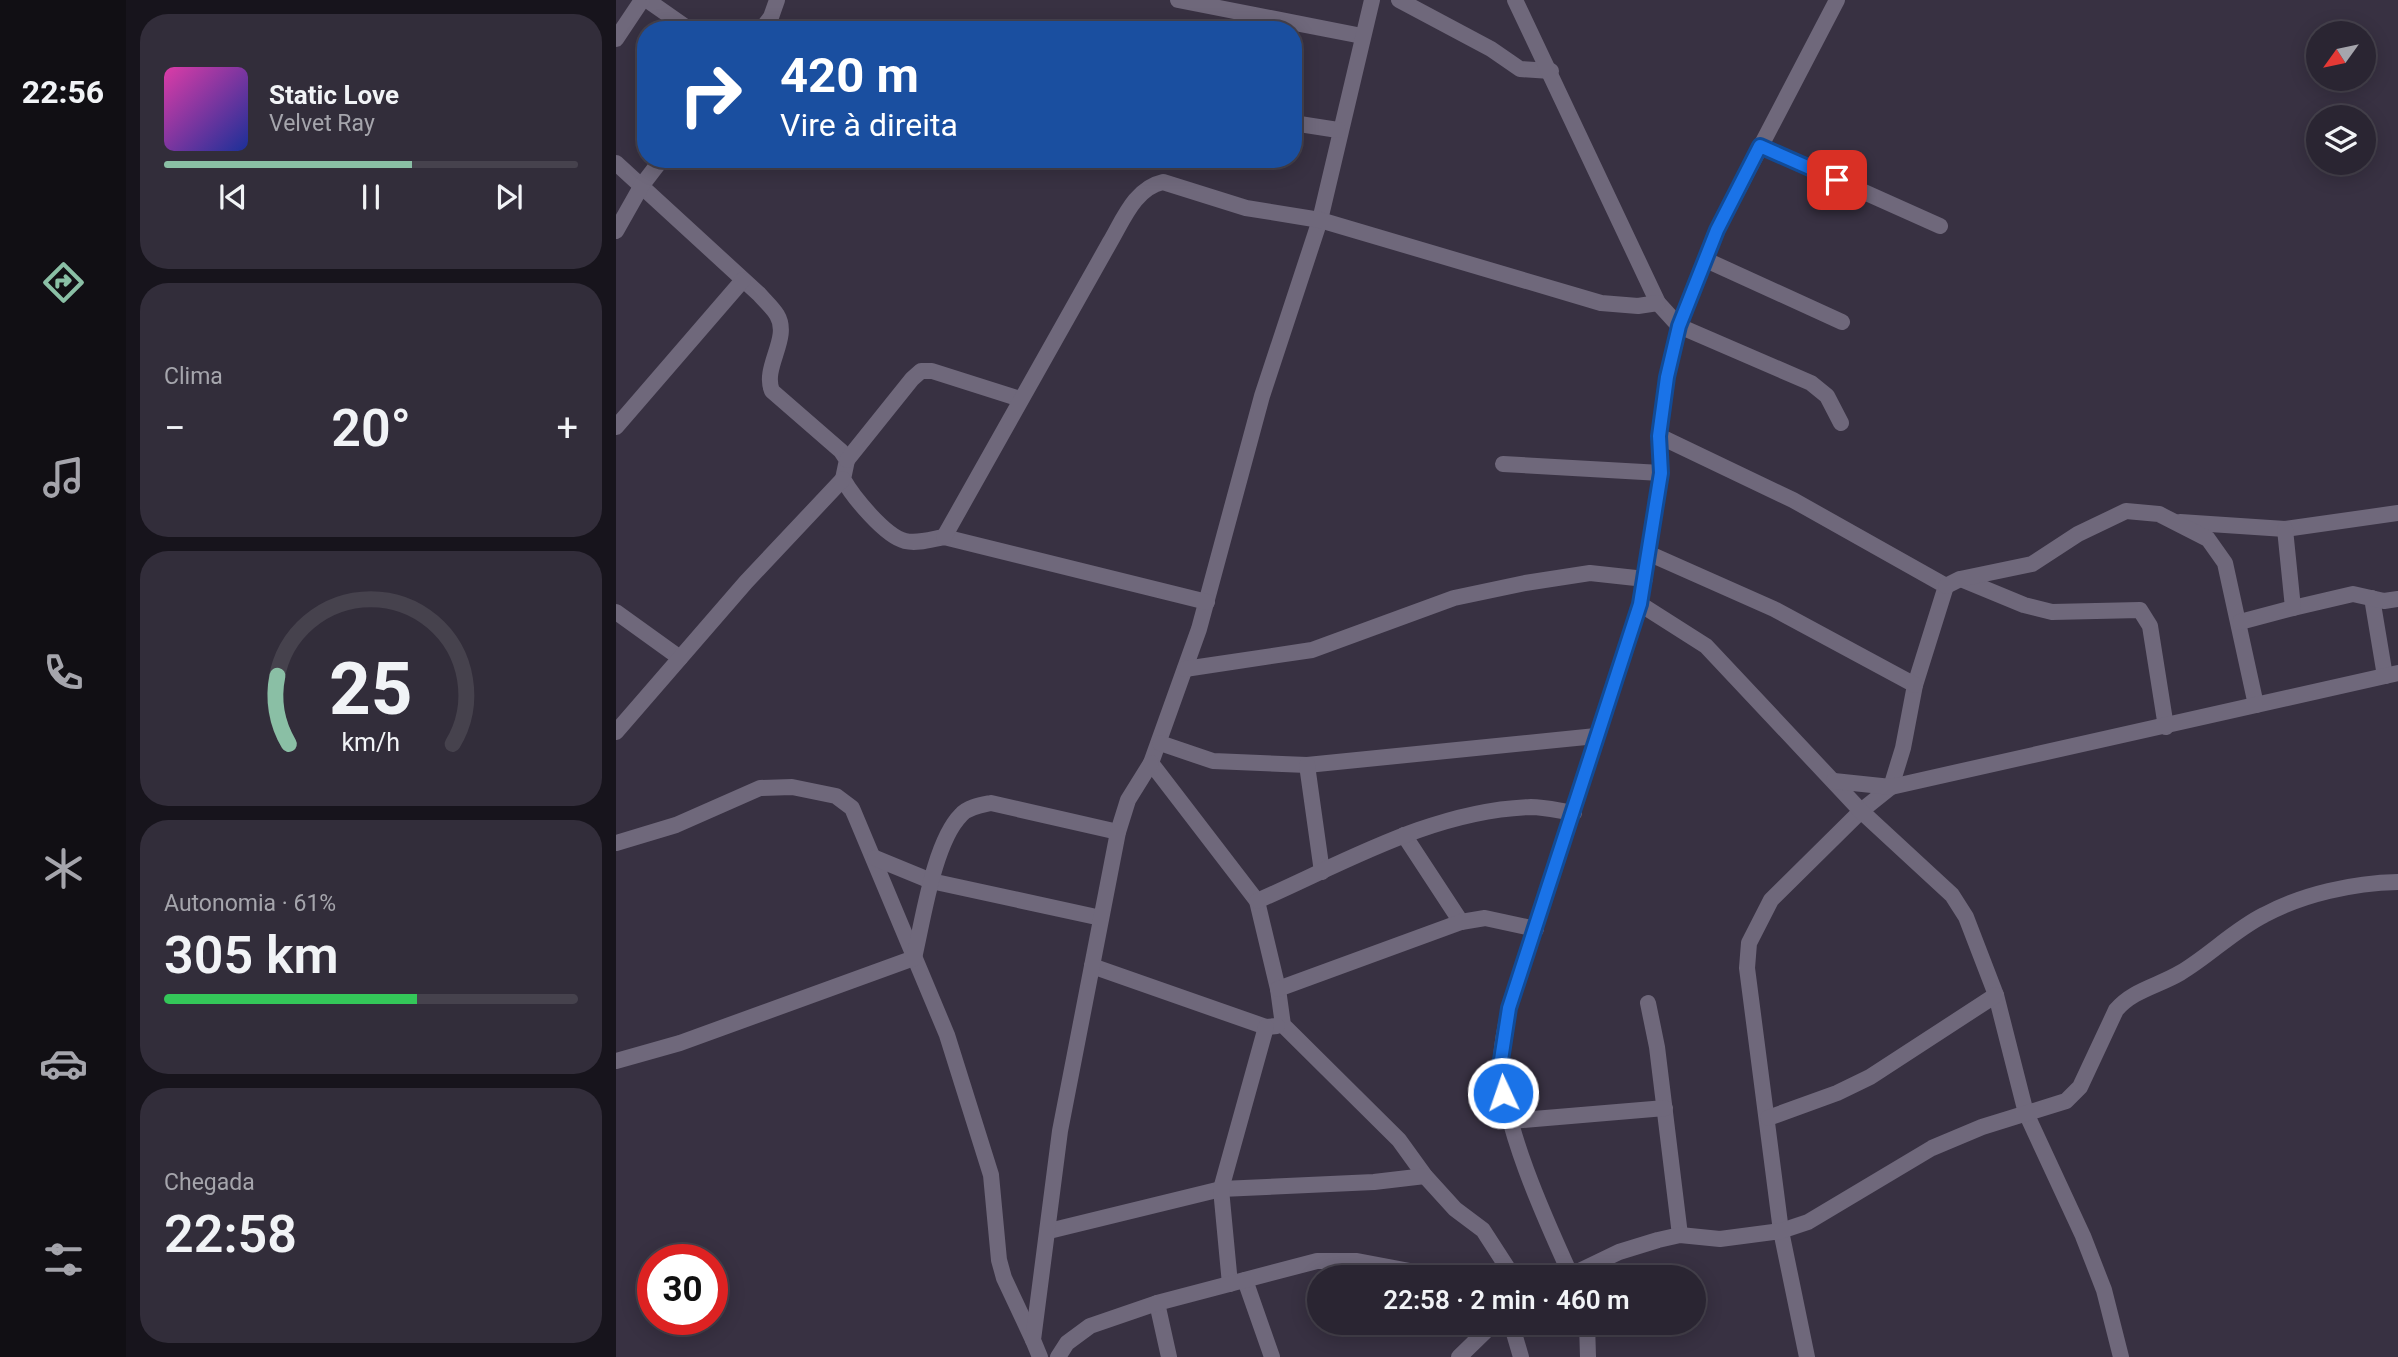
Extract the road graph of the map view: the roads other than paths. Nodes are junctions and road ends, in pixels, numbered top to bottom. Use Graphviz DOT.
graph roads {
  1 [pos="645,0"];
  2 [pos="777,0"];
  3 [pos="1178,0"];
  4 [pos="1371,0"];
  5 [pos="1399,0"];
  6 [pos="1515,0"];
  7 [pos="1837,0"];
  8 [pos="676,21"];
  9 [pos="768,21"];
  10 [pos="1285,21"];
  11 [pos="1302,24"];
  12 [pos="1362,36"];
  13 [pos="616,39"];
  14 [pos="1551,71"];
  15 [pos="1302,124"];
  16 [pos="1338,130"];
  17 [pos="1760,146"];
  18 [pos="616,163"];
  19 [pos="656,168"];
  20 [pos="642,185"];
  21 [pos="1320,220"];
  22 [pos="1940,226"];
  23 [pos="616,230"];
  24 [pos="1706,260"];
  25 [pos="743,280"];
  26 [pos="1658,303"];
  27 [pos="1842,323"];
  28 [pos="1679,326"];
  29 [pos="1020,399"];
  30 [pos="1841,423"];
  31 [pos="616,426"];
  32 [pos="1659,436"];
  33 [pos="847,460"];
  34 [pos="1503,464"];
  35 [pos="1661,473"];
  36 [pos="843,479"];
  37 [pos="2398,513"];
  38 [pos="2174,522"];
  39 [pos="2285,530"];
  40 [pos="944,537"];
  41 [pos="1650,554"];
  42 [pos="1645,579"];
  43 [pos="1953,583"];
  44 [pos="2372,598"];
  45 [pos="2398,599"];
  46 [pos="1207,602"];
  47 [pos="1640,604"];
  48 [pos="2293,608"];
  49 [pos="616,612"];
  50 [pos="2240,622"];
  51 [pos="680,658"];
  52 [pos="1185,669"];
  53 [pos="2392,675"];
  54 [pos="1915,685"];
  55 [pos="2256,705"];
  56 [pos="2166,727"];
  57 [pos="616,732"];
  58 [pos="1596,736"];
  59 [pos="1160,743"];
  60 [pos="1151,763"];
  61 [pos="1307,765"];
  62 [pos="1834,781"];
  63 [pos="1891,787"];
  64 [pos="1861,811"];
  65 [pos="1574,813"];
  66 [pos="1118,832"];
  67 [pos="1404,835"];
  68 [pos="616,843"];
  69 [pos="875,858"];
  70 [pos="1322,872"];
  71 [pos="931,881"];
  72 [pos="2398,882"];
  73 [pos="1257,901"];
  74 [pos="1101,918"];
  75 [pos="1461,922"];
  76 [pos="1536,929"];
  77 [pos="914,958"];
  78 [pos="1092,965"];
  79 [pos="1278,989"];
  80 [pos="1996,995"];
  81 [pos="1648,1003"];
  82 [pos="1274,1026"];
  83 [pos="616,1061"];
  84 [pos="1665,1108"];
  85 [pos="2026,1113"];
  86 [pos="1768,1118"];
  87 [pos="1511,1121"];
  88 [pos="1425,1176"];
  89 [pos="1221,1188"];
  90 [pos="1049,1231"];
  91 [pos="1780,1231"];
  92 [pos="1680,1235"];
  93 [pos="1371,1265"];
  94 [pos="1505,1265"];
  95 [pos="1565,1265"];
  96 [pos="1592,1265"];
  97 [pos="1238,1282"];
  98 [pos="1157,1303"];
  99 [pos="1482,1335"];
  100 [pos="1515,1335"];
  101 [pos="1587,1335"];
  102 [pos="1033,1339"];
  103 [pos="1040,1357"];
  104 [pos="1058,1357"];
  105 [pos="1169,1357"];
  106 [pos="1272,1357"];
  107 [pos="1459,1357"];
  108 [pos="1521,1357"];
  109 [pos="1588,1357"];
  110 [pos="1807,1357"];
  111 [pos="2121,1357"];
  1 -- 8 [label="street"];
  1 -- 13 [label="street"];
  2 -- 9 [label="street"];
  3 -- 10 [label="street"];
  4 -- 12 [label="street"];
  5 -- 14 [label="street"];
  6 -- 14 [label="street"];
  7 -- 17 [label="street"];
  11 -- 12 [label="street"];
  12 -- 16 [label="street"];
  14 -- 26 [label="street"];
  15 -- 16 [label="street"];
  16 -- 21 [label="street"];
  17 -- 22 [label="street"];
  17 -- 24 [label="street"];
  18 -- 20 [label="street"];
  19 -- 20 [label="street"];
  20 -- 23 [label="street"];
  20 -- 25 [label="street"];
  21 -- 26 [label="street"];
  21 -- 29 [label="street"];
  21 -- 46 [label="street"];
  24 -- 27 [label="street"];
  24 -- 28 [label="street"];
  25 -- 31 [label="street"];
  25 -- 33 [label="street"];
  26 -- 28 [label="street"];
  28 -- 30 [label="street"];
  28 -- 32 [label="street"];
  29 -- 33 [label="street"];
  29 -- 40 [label="street"];
  32 -- 35 [label="street"];
  32 -- 43 [label="street"];
  33 -- 36 [label="street"];
  34 -- 35 [label="street"];
  35 -- 41 [label="street"];
  36 -- 40 [label="street"];
  36 -- 51 [label="street"];
  37 -- 39 [label="street"];
  38 -- 39 [label="street"];
  38 -- 43 [label="street"];
  38 -- 50 [label="street"];
  39 -- 48 [label="street"];
  40 -- 46 [label="street"];
  41 -- 42 [label="street"];
  41 -- 54 [label="street"];
  42 -- 47 [label="street"];
  42 -- 52 [label="street"];
  43 -- 54 [label="street"];
  43 -- 56 [label="street"];
  44 -- 45 [label="street"];
  44 -- 48 [label="street"];
  44 -- 53 [label="street"];
  46 -- 52 [label="street"];
  47 -- 58 [label="street"];
  47 -- 62 [label="street"];
  48 -- 50 [label="street"];
  49 -- 51 [label="street"];
  50 -- 55 [label="street"];
  51 -- 57 [label="street"];
  52 -- 59 [label="street"];
  53 -- 55 [label="street"];
  54 -- 63 [label="street"];
  55 -- 56 [label="street"];
  56 -- 63 [label="street"];
  58 -- 61 [label="street"];
  58 -- 65 [label="street"];
  59 -- 60 [label="street"];
  59 -- 61 [label="street"];
  60 -- 66 [label="street"];
  60 -- 73 [label="street"];
  61 -- 70 [label="street"];
  62 -- 63 [label="street"];
  62 -- 64 [label="street"];
  63 -- 64 [label="street"];
  64 -- 80 [label="street"];
  64 -- 86 [label="street"];
  65 -- 67 [label="street"];
  65 -- 76 [label="street"];
  66 -- 71 [label="street"];
  66 -- 74 [label="street"];
  67 -- 70 [label="street"];
  67 -- 75 [label="street"];
  68 -- 69 [label="street"];
  69 -- 71 [label="street"];
  69 -- 77 [label="street"];
  70 -- 73 [label="street"];
  71 -- 74 [label="street"];
  71 -- 77 [label="street"];
  72 -- 85 [label="street"];
  73 -- 79 [label="street"];
  74 -- 78 [label="street"];
  75 -- 76 [label="street"];
  75 -- 79 [label="street"];
  76 -- 87 [label="street"];
  77 -- 83 [label="street"];
  77 -- 102 [label="street"];
  78 -- 82 [label="street"];
  78 -- 90 [label="street"];
  79 -- 82 [label="street"];
  80 -- 85 [label="street"];
  80 -- 86 [label="street"];
  81 -- 84 [label="street"];
  82 -- 88 [label="street"];
  82 -- 89 [label="street"];
  84 -- 87 [label="street"];
  84 -- 92 [label="street"];
  85 -- 91 [label="street"];
  85 -- 111 [label="street"];
  86 -- 91 [label="street"];
  87 -- 95 [label="street"];
  88 -- 89 [label="street"];
  88 -- 94 [label="street"];
  89 -- 90 [label="street"];
  89 -- 97 [label="street"];
  90 -- 102 [label="street"];
  91 -- 92 [label="street"];
  91 -- 110 [label="street"];
  92 -- 96 [label="street"];
  93 -- 97 [label="street"];
  97 -- 98 [label="street"];
  97 -- 106 [label="street"];
  98 -- 104 [label="street"];
  98 -- 105 [label="street"];
  99 -- 107 [label="street"];
  100 -- 108 [label="street"];
  101 -- 109 [label="street"];
  102 -- 103 [label="street"];
}
